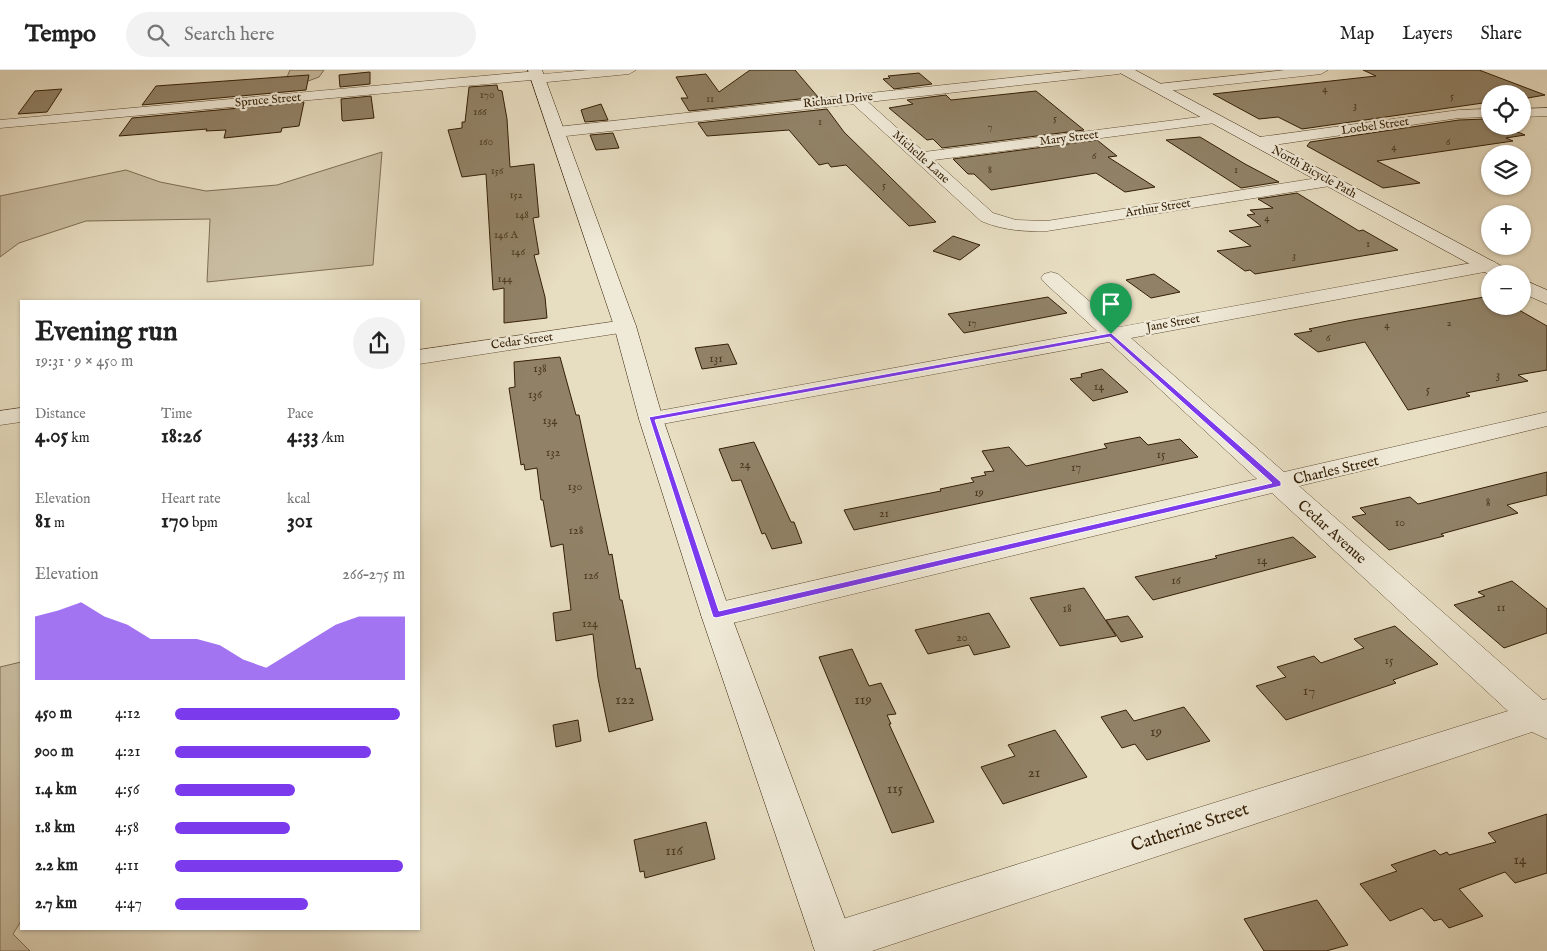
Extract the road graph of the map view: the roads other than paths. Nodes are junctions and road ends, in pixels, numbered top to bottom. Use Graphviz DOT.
graph roads {
  1 [pos="630,70"];
  2 [pos="1119,70"];
  3 [pos="1125,70"];
  4 [pos="1321,70"];
  5 [pos="536,75"];
  6 [pos="1158,88"];
  7 [pos="855,98"];
  8 [pos="1547,112"];
  9 [pos="1481,113"];
  10 [pos="1531,113"];
  11 [pos="1215,119"];
  12 [pos="0,124"];
  13 [pos="557,132"];
  14 [pos="1260,142"];
  15 [pos="922,157"];
  16 [pos="1330,181"];
  17 [pos="987,217"];
  18 [pos="1486,265"];
  19 [pos="1481,272"];
  20 [pos="1051,278"];
  21 [pos="1531,290"];
  22 [pos="1547,298"];
  23 [pos="626,326"];
  24 [pos="1111,334"];
  25 [pos="420,357"];
  26 [pos="20,415"];
  27 [pos="0,418"];
  28 [pos="651,419"];
  29 [pos="1547,419"];
  30 [pos="1278,484"];
  31 [pos="716,615"];
  32 [pos="1544,718"];
  33 [pos="835,947"];
  1 -- 5 [label="street, Spruce Street"];
  2 -- 7 [label="street, Richard Drive"];
  3 -- 6 [label="street, North Bicycle Path"];
  4 -- 6 [label="street"];
  5 -- 12 [label="street, Spruce Street"];
  5 -- 13 [label="street"];
  6 -- 11 [label="street, North Bicycle Path"];
  7 -- 13 [label="street, Richard Drive"];
  7 -- 15 [label="street, Michelle Lane"];
  8 -- 10 [label="street"];
  9 -- 14 [label="street, Loebel Street"];
  11 -- 14 [label="street, North Bicycle Path"];
  11 -- 15 [label="street, Mary Street"];
  13 -- 23 [label="street"];
  14 -- 16 [label="street, North Bicycle Path"];
  15 -- 17 [label="street, Michelle Lane"];
  16 -- 17 [label="street, Arthur Street"];
  16 -- 18 [label="street, North Bicycle Path"];
  19 -- 24 [label="street, Jane Street"];
  20 -- 24 [label="street, Cedar Avenue"];
  21 -- 22 [label="street"];
  23 -- 25 [label="street, Cedar Street"];
  23 -- 28 [label="street"];
  24 -- 28 [label="street, Jane Street"];
  24 -- 30 [label="street, Cedar Avenue"];
  26 -- 27 [label="street"];
  28 -- 31 [label="street"];
  29 -- 30 [label="street, Charles Street"];
  30 -- 31 [label="street, Charles Street"];
  30 -- 32 [label="street, Cedar Avenue"];
  31 -- 33 [label="street"];
  32 -- 33 [label="street, Catherine Street"];
}
